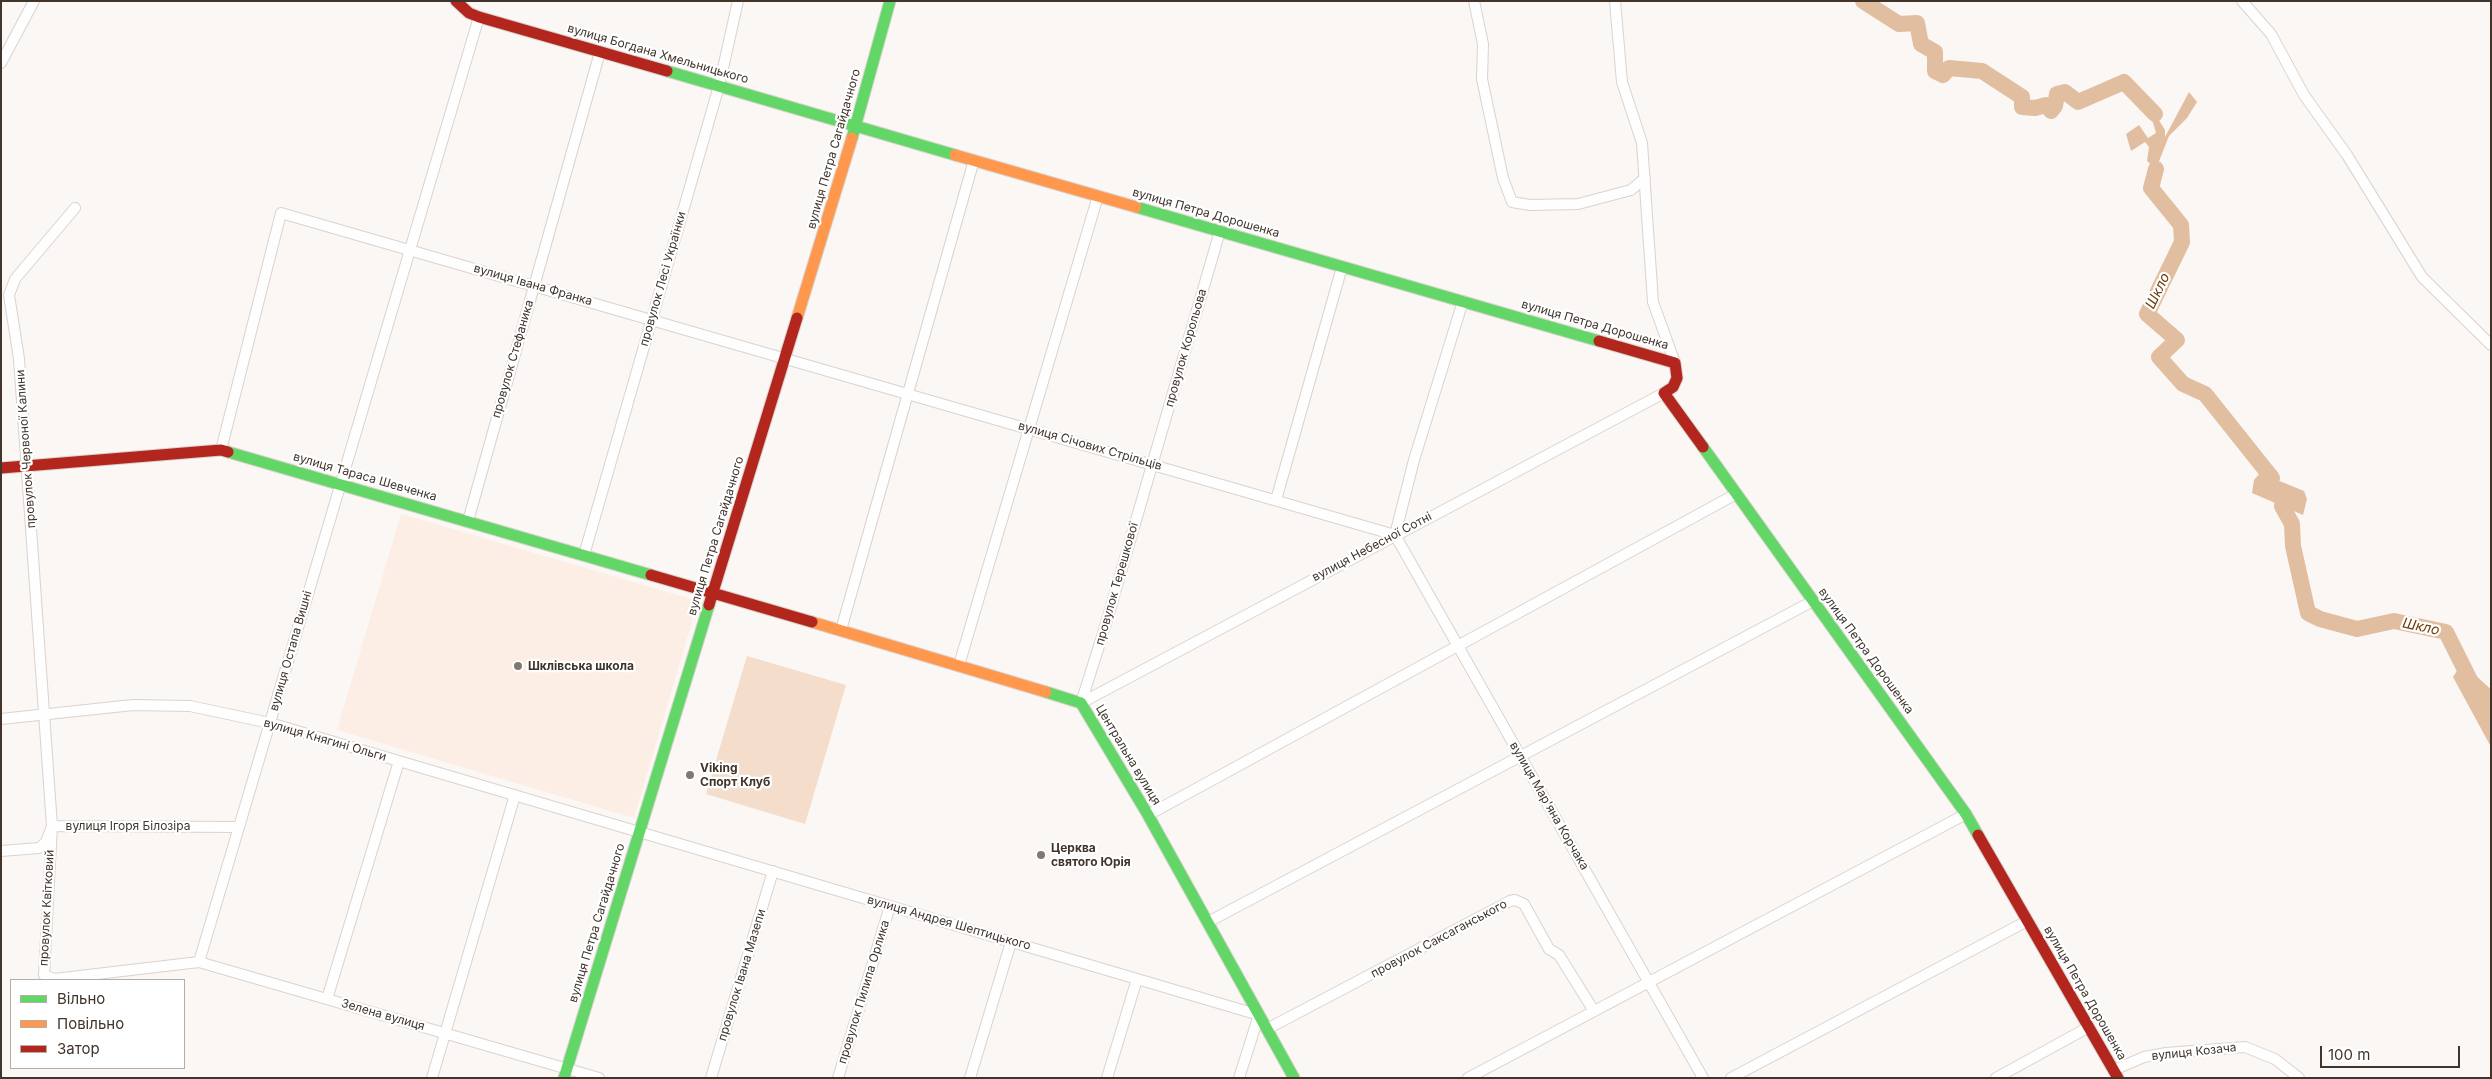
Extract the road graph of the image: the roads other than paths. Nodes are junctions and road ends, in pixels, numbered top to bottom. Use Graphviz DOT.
graph roads {
  1 [pos="34,1"];
  2 [pos="456,1"];
  3 [pos="738,1"];
  4 [pos="890,1"];
  5 [pos="1474,1"];
  6 [pos="1615,1"];
  7 [pos="2242,1"];
  8 [pos="479,17"];
  9 [pos="600,52"];
  10 [pos="1,63"];
  11 [pos="719,86"];
  12 [pos="856,126"];
  13 [pos="974,160"];
  14 [pos="1645,178"];
  15 [pos="1098,196"];
  16 [pos="75,208"];
  17 [pos="1220,231"];
  18 [pos="410,250"];
  19 [pos="1342,266"];
  20 [pos="534,286"];
  21 [pos="1463,302"];
  22 [pos="652,320"];
  23 [pos="2491,345"];
  24 [pos="785,358"];
  25 [pos="1675,362"];
  26 [pos="1664,393"];
  27 [pos="908,394"];
  28 [pos="1029,429"];
  29 [pos="221,450"];
  30 [pos="1152,464"];
  31 [pos="27,466"];
  32 [pos="1,468"];
  33 [pos="340,484"];
  34 [pos="1736,494"];
  35 [pos="1276,500"];
  36 [pos="468,522"];
  37 [pos="1395,535"];
  38 [pos="584,555"];
  39 [pos="713,592"];
  40 [pos="1813,601"];
  41 [pos="841,630"];
  42 [pos="1458,646"];
  43 [pos="959,665"];
  44 [pos="1081,703"];
  45 [pos="45,714"];
  46 [pos="1,719"];
  47 [pos="270,723"];
  48 [pos="1520,756"];
  49 [pos="399,761"];
  50 [pos="515,795"];
  51 [pos="1966,814"];
  52 [pos="1148,815"];
  53 [pos="52,826"];
  54 [pos="239,827"];
  55 [pos="640,832"];
  56 [pos="1,851"];
  57 [pos="773,871"];
  58 [pos="890,906"];
  59 [pos="2027,921"];
  60 [pos="1208,922"];
  61 [pos="1011,942"];
  62 [pos="199,962"];
  63 [pos="1136,979"];
  64 [pos="1649,982"];
  65 [pos="326,998"];
  66 [pos="1594,1011"];
  67 [pos="1259,1015"];
  68 [pos="2089,1027"];
  69 [pos="1267,1029"];
  70 [pos="445,1033"];
  71 [pos="566,1073"];
  72 [pos="2116,1074"];
  73 [pos="432,1078"];
  74 [pos="599,1078"];
  75 [pos="711,1078"];
  76 [pos="838,1078"];
  77 [pos="970,1078"];
  78 [pos="1107,1078"];
  79 [pos="1239,1078"];
  80 [pos="1294,1078"];
  81 [pos="1468,1078"];
  82 [pos="1703,1078"];
  83 [pos="1731,1078"];
  84 [pos="1996,1078"];
  85 [pos="2299,1078"];
  1 -- 10 [label="street"];
  2 -- 8 [label="street, вулиця Богдана Хмельницького"];
  3 -- 11 [label="street, провулок Лесі Українки"];
  4 -- 12 [label="street, вулиця Петра Сагайдачного"];
  5 -- 14 [label="street"];
  6 -- 14 [label="street"];
  7 -- 23 [label="street"];
  8 -- 9 [label="street, вулиця Богдана Хмельницького"];
  8 -- 18 [label="street, вулиця Остапа Вишні"];
  9 -- 11 [label="street, вулиця Богдана Хмельницького"];
  9 -- 20 [label="street, провулок Стефаника"];
  11 -- 12 [label="street, вулиця Богдана Хмельницького"];
  11 -- 22 [label="street, провулок Лесі Українки"];
  12 -- 13 [label="street, вулиця Петра Дорошенка"];
  12 -- 24 [label="street, вулиця Петра Сагайдачного"];
  13 -- 15 [label="street, вулиця Петра Дорошенка"];
  13 -- 27 [label="street"];
  14 -- 25 [label="street"];
  15 -- 17 [label="street, вулиця Петра Дорошенка"];
  15 -- 28 [label="street"];
  16 -- 31 [label="street, провулок Червоної Калини"];
  17 -- 19 [label="street, вулиця Петра Дорошенка"];
  17 -- 30 [label="street, провулок Корольова"];
  18 -- 20 [label="street, вулиця Івана Франка"];
  18 -- 29 [label="street, вулиця Івана Франка"];
  18 -- 33 [label="street, вулиця Остапа Вишні"];
  19 -- 21 [label="street, вулиця Петра Дорошенка"];
  19 -- 35 [label="street"];
  20 -- 22 [label="street, вулиця Івана Франка"];
  20 -- 36 [label="street, провулок Стефаника"];
  21 -- 25 [label="street, вулиця Петра Дорошенка"];
  21 -- 37 [label="street"];
  22 -- 24 [label="street, вулиця Івана Франка"];
  22 -- 38 [label="street, провулок Лесі Українки"];
  24 -- 27 [label="street, вулиця Січових Стрільців"];
  24 -- 39 [label="street, вулиця Петра Сагайдачного"];
  25 -- 26 [label="street, вулиця Петра Дорошенка"];
  26 -- 34 [label="street, вулиця Петра Дорошенка"];
  26 -- 37 [label="street, вулиця Небесної Сотні"];
  27 -- 28 [label="street, вулиця Січових Стрільців"];
  27 -- 41 [label="street"];
  28 -- 30 [label="street, вулиця Січових Стрільців"];
  28 -- 43 [label="street"];
  29 -- 31 [label="street, вулиця Тараса Шевченка"];
  29 -- 33 [label="street, вулиця Тараса Шевченка"];
  30 -- 35 [label="street, вулиця Січових Стрільців"];
  30 -- 44 [label="street, провулок Терешкової"];
  31 -- 32 [label="street, вулиця Тараса Шевченка"];
  31 -- 45 [label="street, провулок Червоної Калини"];
  33 -- 36 [label="street, вулиця Тараса Шевченка"];
  33 -- 47 [label="street, вулиця Остапа Вишні"];
  34 -- 40 [label="street, вулиця Петра Дорошенка"];
  34 -- 42 [label="street"];
  35 -- 37 [label="street, вулиця Січових Стрільців"];
  36 -- 38 [label="street, вулиця Тараса Шевченка"];
  37 -- 42 [label="street, вулиця Мар'яна Корчака"];
  37 -- 44 [label="street, вулиця Небесної Сотні"];
  38 -- 39 [label="street, вулиця Тараса Шевченка"];
  39 -- 41 [label="street, Центральна вулиця"];
  39 -- 55 [label="street, вулиця Петра Сагайдачного"];
  40 -- 48 [label="street"];
  40 -- 51 [label="street, вулиця Петра Дорошенка"];
  41 -- 43 [label="street, Центральна вулиця"];
  42 -- 48 [label="street, вулиця Мар'яна Корчака"];
  42 -- 52 [label="street"];
  43 -- 44 [label="street, Центральна вулиця"];
  44 -- 52 [label="street, Центральна вулиця"];
  45 -- 46 [label="street, вулиця Княгині Ольги"];
  45 -- 47 [label="street, вулиця Княгині Ольги"];
  45 -- 53 [label="street, провулок Квітковий"];
  47 -- 49 [label="street, вулиця Княгині Ольги"];
  47 -- 54 [label="street, вулиця Остапа Вишні"];
  48 -- 60 [label="street"];
  48 -- 64 [label="street, вулиця Мар'яна Корчака"];
  49 -- 50 [label="street, вулиця Княгині Ольги"];
  49 -- 65 [label="street"];
  50 -- 55 [label="street, вулиця Княгині Ольги"];
  50 -- 70 [label="street"];
  51 -- 59 [label="street, вулиця Петра Дорошенка"];
  51 -- 64 [label="street"];
  52 -- 60 [label="street, Центральна вулиця"];
  53 -- 54 [label="street, вулиця Ігоря Білозіра"];
  53 -- 56 [label="street, вулиця Ігоря Білозіра"];
  53 -- 62 [label="street, провулок Квітковий"];
  54 -- 62 [label="street, вулиця Остапа Вишні"];
  55 -- 57 [label="street, вулиця Андрея Шептицького"];
  55 -- 71 [label="street, вулиця Петра Сагайдачного"];
  57 -- 58 [label="street, вулиця Андрея Шептицького"];
  57 -- 75 [label="street, провулок Івана Мазепи"];
  58 -- 61 [label="street, вулиця Андрея Шептицького"];
  58 -- 76 [label="street, провулок Пилипа Орлика"];
  59 -- 68 [label="street, вулиця Петра Дорошенка"];
  59 -- 83 [label="street"];
  60 -- 67 [label="street, Центральна вулиця"];
  61 -- 63 [label="street, вулиця Андрея Шептицького"];
  61 -- 77 [label="street"];
  62 -- 65 [label="street, Зелена вулиця"];
  63 -- 67 [label="street, вулиця Андрея Шептицького"];
  63 -- 78 [label="street"];
  64 -- 66 [label="street"];
  64 -- 82 [label="street, вулиця Мар'яна Корчака"];
  65 -- 70 [label="street, Зелена вулиця"];
  66 -- 69 [label="street, провулок Саксаганського"];
  66 -- 81 [label="street"];
  67 -- 69 [label="street, Центральна вулиця"];
  67 -- 79 [label="street"];
  68 -- 72 [label="street, вулиця Петра Дорошенка"];
  68 -- 84 [label="street"];
  69 -- 80 [label="street, Центральна вулиця"];
  70 -- 71 [label="street, Зелена вулиця"];
  70 -- 73 [label="street"];
  71 -- 74 [label="street, Зелена вулиця"];
  72 -- 85 [label="street, вулиця Козача"];
}
